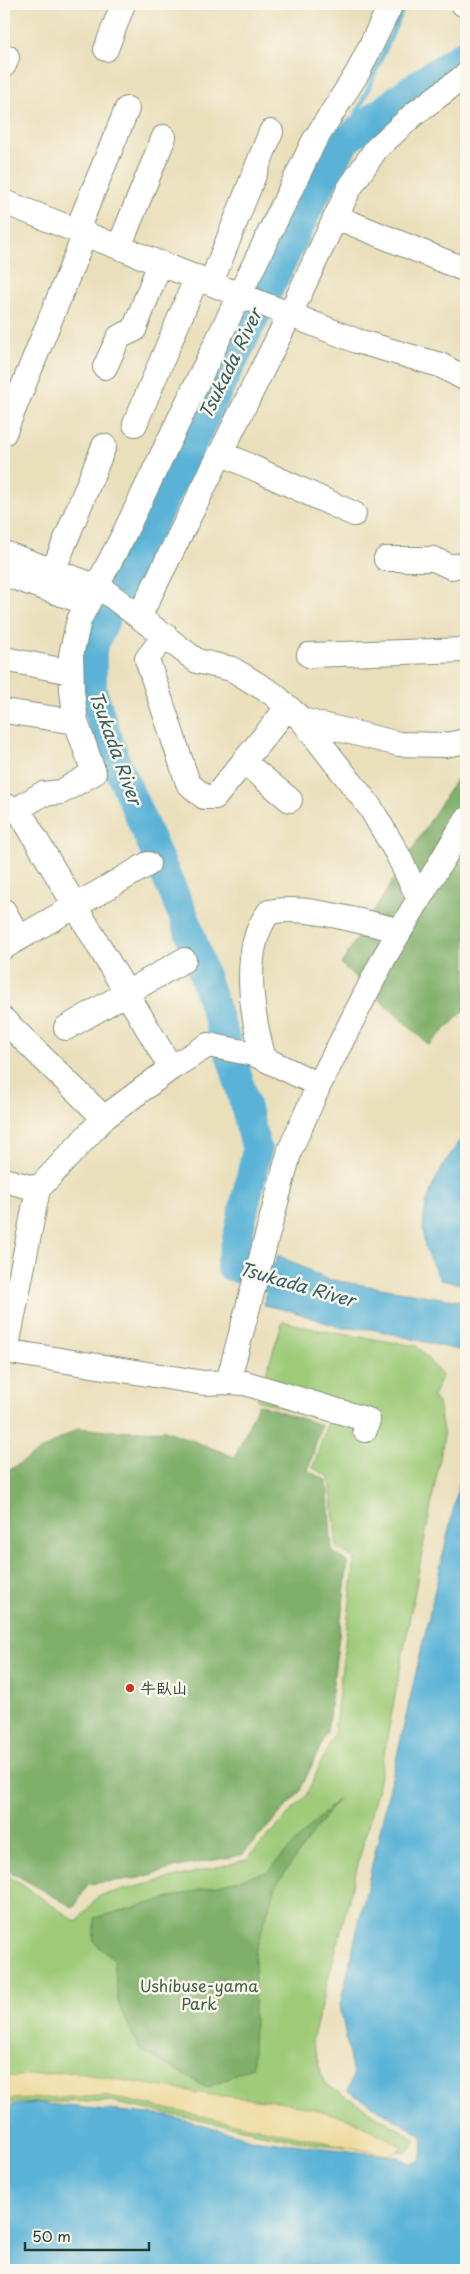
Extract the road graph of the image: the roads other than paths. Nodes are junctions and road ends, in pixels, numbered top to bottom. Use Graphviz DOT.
graph roads {
  1 [pos="123,4"];
  2 [pos="391,4"];
  3 [pos="106,49"];
  4 [pos="466,75"];
  5 [pos="127,109"];
  6 [pos="271,132"];
  7 [pos="164,138"];
  8 [pos="4,202"];
  9 [pos="336,217"];
  10 [pos="81,232"];
  11 [pos="119,248"];
  12 [pos="160,263"];
  13 [pos="466,270"];
  14 [pos="204,280"];
  15 [pos="241,294"];
  16 [pos="287,313"];
  17 [pos="105,366"];
  18 [pos="466,379"];
  19 [pos="135,424"];
  20 [pos="4,433"];
  21 [pos="104,446"];
  22 [pos="221,453"];
  23 [pos="354,514"];
  24 [pos="4,553"];
  25 [pos="386,559"];
  26 [pos="466,564"];
  27 [pos="53,571"];
  28 [pos="4,574"];
  29 [pos="94,592"];
  30 [pos="137,613"];
  31 [pos="165,635"];
  32 [pos="466,650"];
  33 [pos="309,654"];
  34 [pos="4,659"];
  35 [pos="72,672"];
  36 [pos="4,711"];
  37 [pos="295,713"];
  38 [pos="76,722"];
  39 [pos="466,741"];
  40 [pos="244,762"];
  41 [pos="290,800"];
  42 [pos="11,808"];
  43 [pos="466,820"];
  44 [pos="148,864"];
  45 [pos="419,899"];
  46 [pos="76,907"];
  47 [pos="4,911"];
  48 [pos="400,930"];
  49 [pos="11,943"];
  50 [pos="184,960"];
  51 [pos="127,993"];
  52 [pos="4,1020"];
  53 [pos="66,1028"];
  54 [pos="259,1056"];
  55 [pos="171,1068"];
  56 [pos="319,1085"];
  57 [pos="104,1118"];
  58 [pos="4,1180"];
  59 [pos="38,1189"];
  60 [pos="5,1351"];
  61 [pos="228,1382"];
  62 [pos="367,1425"];
  1 -- 3 [label="street"];
  2 -- 15 [label="street"];
  4 -- 9 [label="street"];
  5 -- 10 [label="street"];
  6 -- 14 [label="street"];
  7 -- 11 [label="street"];
  8 -- 10 [label="street"];
  9 -- 13 [label="street"];
  9 -- 16 [label="street"];
  10 -- 11 [label="street"];
  10 -- 20 [label="street"];
  11 -- 12 [label="street"];
  12 -- 14 [label="street"];
  12 -- 17 [label="street"];
  14 -- 15 [label="street"];
  14 -- 19 [label="street"];
  15 -- 16 [label="street"];
  15 -- 29 [label="street"];
  16 -- 18 [label="street"];
  16 -- 22 [label="street"];
  21 -- 27 [label="street"];
  22 -- 23 [label="street"];
  22 -- 30 [label="street"];
  24 -- 27 [label="street"];
  25 -- 26 [label="street"];
  27 -- 29 [label="street"];
  28 -- 29 [label="street"];
  29 -- 30 [label="street"];
  29 -- 35 [label="street"];
  30 -- 31 [label="street"];
  31 -- 37 [label="street"];
  31 -- 40 [label="street"];
  32 -- 33 [label="street"];
  34 -- 35 [label="street"];
  35 -- 38 [label="street"];
  36 -- 38 [label="street"];
  37 -- 39 [label="street"];
  37 -- 40 [label="street"];
  37 -- 45 [label="street"];
  38 -- 42 [label="street"];
  40 -- 41 [label="street"];
  42 -- 46 [label="street"];
  43 -- 45 [label="street"];
  44 -- 46 [label="street"];
  45 -- 48 [label="street"];
  46 -- 49 [label="street"];
  46 -- 51 [label="street"];
  47 -- 49 [label="street"];
  48 -- 54 [label="street"];
  48 -- 56 [label="street"];
  50 -- 51 [label="street"];
  51 -- 53 [label="street"];
  51 -- 55 [label="street"];
  52 -- 57 [label="street"];
  54 -- 55 [label="street"];
  54 -- 56 [label="street"];
  55 -- 57 [label="street"];
  56 -- 61 [label="street"];
  57 -- 59 [label="street"];
  58 -- 59 [label="street"];
  59 -- 60 [label="street"];
  60 -- 61 [label="street"];
  61 -- 62 [label="street"];
}
